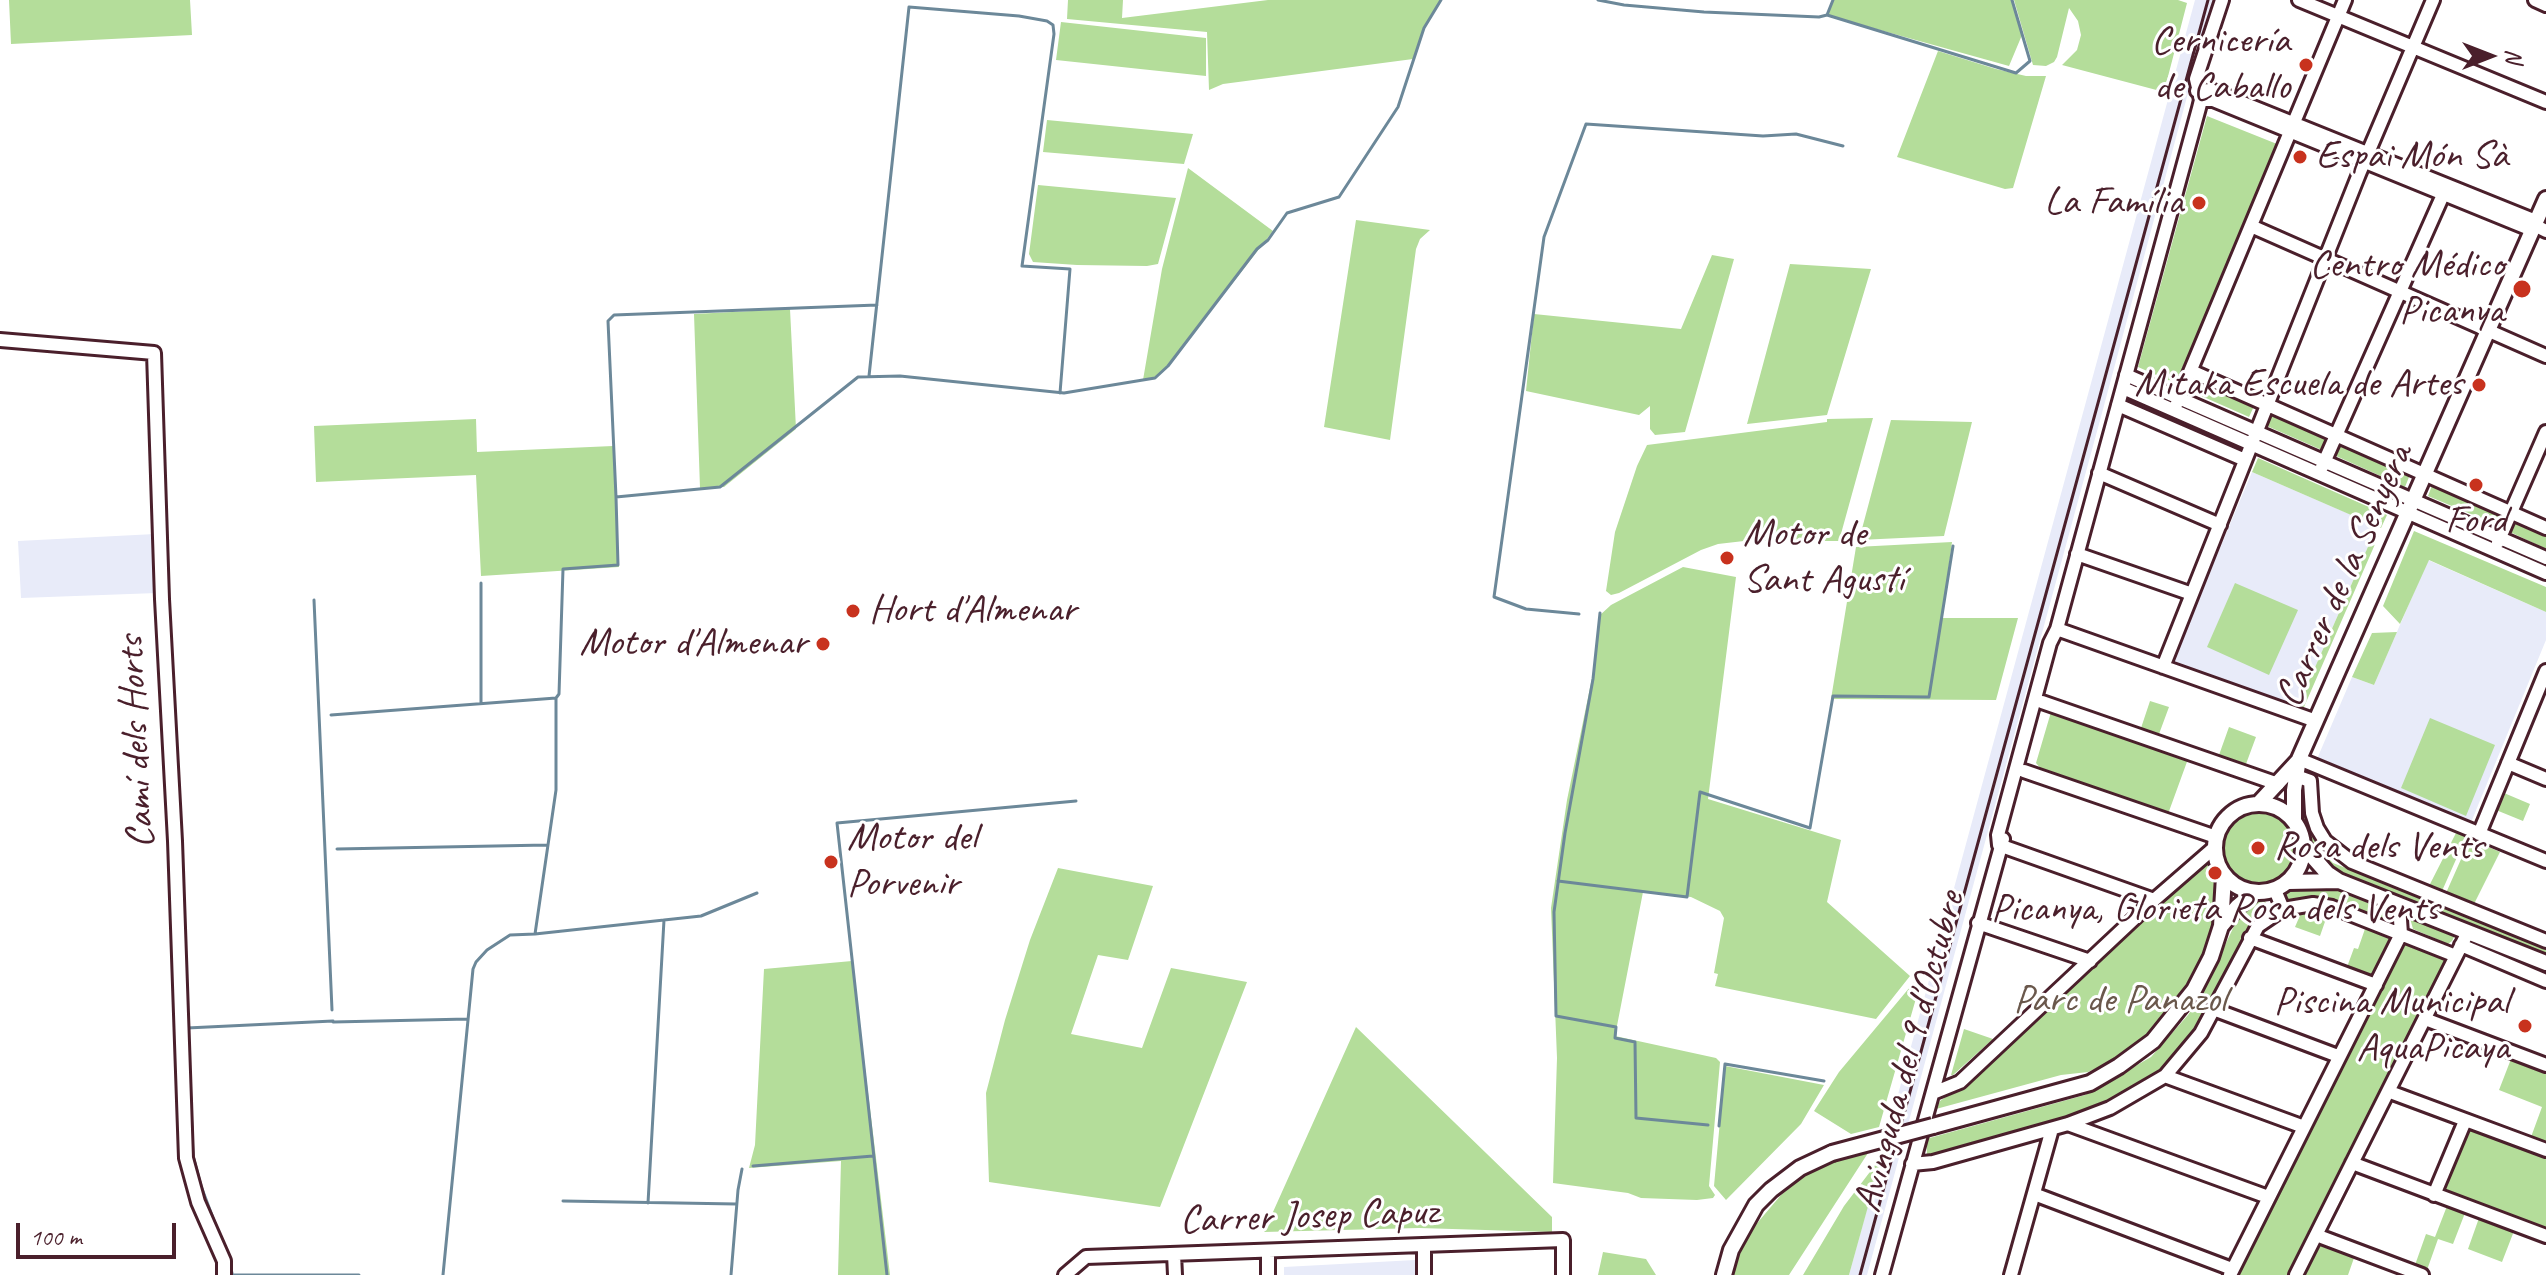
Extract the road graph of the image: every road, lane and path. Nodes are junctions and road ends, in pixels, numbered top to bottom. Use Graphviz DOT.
graph roads {
  1 [pos="2222,0"];
  2 [pos="2299,0"];
  3 [pos="2345,0"];
  4 [pos="2433,0"];
  5 [pos="2535,0"];
  6 [pos="2546,5"];
  7 [pos="2338,17"];
  8 [pos="2414,47"];
  9 [pos="2199,95"];
  10 [pos="2546,102"];
  11 [pos="2293,127"];
  12 [pos="2366,156"];
  13 [pos="2446,189"];
  14 [pos="2546,199"];
  15 [pos="2251,226"];
  16 [pos="2537,227"];
  17 [pos="2325,258"];
  18 [pos="2401,292"];
  19 [pos="2489,330"];
  20 [pos="0,340"];
  21 [pos="2546,356"];
  22 [pos="2191,371"];
  23 [pos="2124,381"];
  24 [pos="2177,404"];
  25 [pos="2118,405"];
  26 [pos="2266,405"];
  27 [pos="2546,432"];
  28 [pos="2337,434"];
  29 [pos="2254,437"];
  30 [pos="2245,460"];
  31 [pos="2325,460"];
  32 [pos="2099,473"];
  33 [pos="2319,474"];
  34 [pos="2425,475"];
  35 [pos="2412,506"];
  36 [pos="2510,513"];
  37 [pos="2220,525"];
  38 [pos="2546,528"];
  39 [pos="2500,537"];
  40 [pos="2494,551"];
  41 [pos="2077,554"];
  42 [pos="2546,558"];
  43 [pos="2546,573"];
  44 [pos="2192,594"];
  45 [pos="2057,629"];
  46 [pos="2163,667"];
  47 [pos="2546,671"];
  48 [pos="2042,702"];
  49 [pos="2316,721"];
  50 [pos="2306,762"];
  51 [pos="2508,763"];
  52 [pos="2024,771"];
  53 [pos="2296,776"];
  54 [pos="2546,779"];
  55 [pos="2278,784"];
  56 [pos="2259,803"];
  57 [pos="2294,819"];
  58 [pos="2479,834"];
  59 [pos="2216,842"];
  60 [pos="1999,845"];
  61 [pos="2304,847"];
  62 [pos="2546,861"];
  63 [pos="2224,876"];
  64 [pos="2339,881"];
  65 [pos="2281,886"];
  66 [pos="2255,892"];
  67 [pos="2154,900"];
  68 [pos="2399,905"];
  69 [pos="2283,909"];
  70 [pos="1978,923"];
  71 [pos="2221,926"];
  72 [pos="2401,934"];
  73 [pos="2250,938"];
  74 [pos="2546,941"];
  75 [pos="2462,944"];
  76 [pos="2090,961"];
  77 [pos="2546,963"];
  78 [pos="2546,981"];
  79 [pos="2376,985"];
  80 [pos="2213,1009"];
  81 [pos="2425,1019"];
  82 [pos="2338,1056"];
  83 [pos="2546,1065"];
  84 [pos="1939,1072"];
  85 [pos="2165,1076"];
  86 [pos="1955,1085"];
  87 [pos="2390,1092"];
  88 [pos="1933,1093"];
  89 [pos="2465,1121"];
  90 [pos="2068,1124"];
  91 [pos="2304,1127"];
  92 [pos="2052,1129"];
  93 [pos="2546,1150"];
  94 [pos="2352,1163"];
  95 [pos="1912,1164"];
  96 [pos="2034,1194"];
  97 [pos="2434,1195"];
  98 [pos="2268,1197"];
  99 [pos="2316,1235"];
  100 [pos="2546,1236"];
  101 [pos="1424,1245"];
  102 [pos="1268,1251"];
  103 [pos="1174,1254"];
  104 [pos="1082,1259"];
  105 [pos="2231,1272"];
  106 [pos="224,1275"];
  107 [pos="1065,1275"];
  108 [pos="1082,1275"];
  109 [pos="1175,1275"];
  110 [pos="1268,1275"];
  111 [pos="1424,1275"];
  112 [pos="1563,1275"];
  113 [pos="1724,1275"];
  114 [pos="1882,1275"];
  115 [pos="2011,1275"];
  116 [pos="2296,1275"];
  117 [pos="2422,1275"];
  1 -- 9 [label="street, Avinguda del 9 d'Octubre"];
  2 -- 7 [label="street"];
  3 -- 7 [label="street"];
  4 -- 8 [label="street"];
  5 -- 6 [label="street"];
  7 -- 8 [label="street"];
  7 -- 11 [label="street"];
  8 -- 10 [label="street"];
  8 -- 12 [label="street"];
  9 -- 11 [label="street"];
  9 -- 23 [label="street, Avinguda del 9 d'Octubre"];
  11 -- 12 [label="street"];
  11 -- 15 [label="street"];
  12 -- 13 [label="street"];
  12 -- 17 [label="street"];
  13 -- 16 [label="street"];
  13 -- 18 [label="street"];
  14 -- 16 [label="street, Carrer de la Senyera"];
  15 -- 17 [label="street"];
  15 -- 22 [label="street"];
  16 -- 19 [label="street, Carrer de la Senyera"];
  17 -- 18 [label="street"];
  17 -- 26 [label="street"];
  18 -- 19 [label="street"];
  18 -- 28 [label="street"];
  19 -- 21 [label="street"];
  19 -- 34 [label="street, Carrer de la Senyera"];
  20 -- 106 [label="street, Camí dels Horts"];
  22 -- 24 [label="street"];
  22 -- 26 [label="street"];
  23 -- 24 [label="street"];
  23 -- 25 [label="street, Avinguda del 9 d'Octubre"];
  24 -- 29 [label="street"];
  25 -- 30 [label="street"];
  25 -- 32 [label="street, Avinguda del 9 d'Octubre"];
  26 -- 28 [label="street"];
  26 -- 29 [label="street"];
  27 -- 36 [label="street"];
  28 -- 31 [label="street"];
  28 -- 34 [label="street"];
  29 -- 30 [label="street"];
  29 -- 31 [label="street"];
  29 -- 33 [label="street"];
  30 -- 37 [label="street"];
  31 -- 33 [label="street"];
  31 -- 35 [label="street"];
  32 -- 37 [label="street"];
  32 -- 41 [label="street, Avinguda del 9 d'Octubre"];
  33 -- 35 [label="street"];
  34 -- 35 [label="street, Carrer de la Senyera"];
  34 -- 36 [label="street"];
  35 -- 39 [label="street"];
  35 -- 40 [label="street"];
  35 -- 49 [label="street, Carrer de la Senyera"];
  36 -- 38 [label="street"];
  36 -- 39 [label="street"];
  37 -- 44 [label="street"];
  39 -- 40 [label="street"];
  39 -- 42 [label="street"];
  40 -- 43 [label="street"];
  41 -- 44 [label="street"];
  41 -- 45 [label="street, Avinguda del 9 d'Octubre"];
  44 -- 46 [label="street"];
  45 -- 46 [label="street"];
  45 -- 48 [label="street, Avinguda del 9 d'Octubre"];
  45 -- 60 [label="street, Avinguda del 9 d'Octubre"];
  46 -- 49 [label="street"];
  47 -- 51 [label="street"];
  48 -- 52 [label="street, Avinguda del 9 d'Octubre"];
  48 -- 55 [label="street"];
  49 -- 50 [label="street, Carrer de la Senyera"];
  50 -- 53 [label="street, Carrer de la Senyera"];
  50 -- 55 [label="street, Carrer de la Senyera"];
  50 -- 58 [label="street"];
  51 -- 54 [label="street"];
  51 -- 58 [label="street"];
  52 -- 59 [label="street"];
  52 -- 60 [label="street, Avinguda del 9 d'Octubre"];
  53 -- 57 [label="street, Carrer de la Senyera"];
  53 -- 74 [label="street"];
  55 -- 56 [label="street, Carrer de la Senyera"];
  56 -- 57 [label="street"];
  56 -- 59 [label="street"];
  57 -- 61 [label="street"];
  58 -- 62 [label="street"];
  59 -- 63 [label="street"];
  59 -- 67 [label="street"];
  60 -- 67 [label="street"];
  60 -- 70 [label="street, Avinguda del 9 d'Octubre"];
  61 -- 64 [label="street"];
  61 -- 65 [label="street"];
  63 -- 66 [label="street"];
  63 -- 71 [label="street"];
  64 -- 65 [label="street"];
  64 -- 68 [label="street"];
  65 -- 66 [label="street"];
  65 -- 69 [label="street"];
  66 -- 71 [label="street"];
  67 -- 76 [label="street"];
  68 -- 72 [label="street"];
  68 -- 75 [label="street"];
  69 -- 72 [label="street"];
  69 -- 73 [label="street"];
  70 -- 76 [label="street"];
  70 -- 84 [label="street, Avinguda del 9 d'Octubre"];
  71 -- 113 [label="street, bridge"];
  72 -- 75 [label="street"];
  72 -- 79 [label="street"];
  73 -- 79 [label="street"];
  73 -- 80 [label="street"];
  75 -- 77 [label="street"];
  75 -- 78 [label="street"];
  75 -- 81 [label="street"];
  76 -- 86 [label="street"];
  79 -- 82 [label="street"];
  80 -- 82 [label="street"];
  80 -- 85 [label="street"];
  81 -- 83 [label="street"];
  81 -- 87 [label="street"];
  82 -- 91 [label="street"];
  84 -- 86 [label="street"];
  84 -- 88 [label="street, Avinguda del 9 d'Octubre"];
  85 -- 90 [label="street"];
  85 -- 91 [label="street"];
  86 -- 88 [label="street"];
  87 -- 89 [label="street"];
  87 -- 94 [label="street"];
  88 -- 95 [label="street, Avinguda del 9 d'Octubre"];
  89 -- 93 [label="street"];
  89 -- 97 [label="street"];
  90 -- 92 [label="street"];
  90 -- 98 [label="street"];
  91 -- 98 [label="street"];
  92 -- 95 [label="street"];
  92 -- 96 [label="street"];
  94 -- 97 [label="street"];
  94 -- 99 [label="street"];
  95 -- 114 [label="street, Avinguda del 9 d'Octubre"];
  96 -- 105 [label="street"];
  96 -- 115 [label="street"];
  97 -- 100 [label="street"];
  98 -- 105 [label="street"];
  99 -- 116 [label="street"];
  99 -- 117 [label="street"];
  101 -- 102 [label="street, Carrer Josep Capuz"];
  101 -- 111 [label="street"];
  101 -- 112 [label="street, Carrer Josep Capuz"];
  102 -- 103 [label="street, Carrer Josep Capuz"];
  102 -- 110 [label="street"];
  103 -- 104 [label="street, Carrer Josep Capuz"];
  103 -- 109 [label="street"];
  104 -- 107 [label="street"];
  104 -- 108 [label="street"];
}
